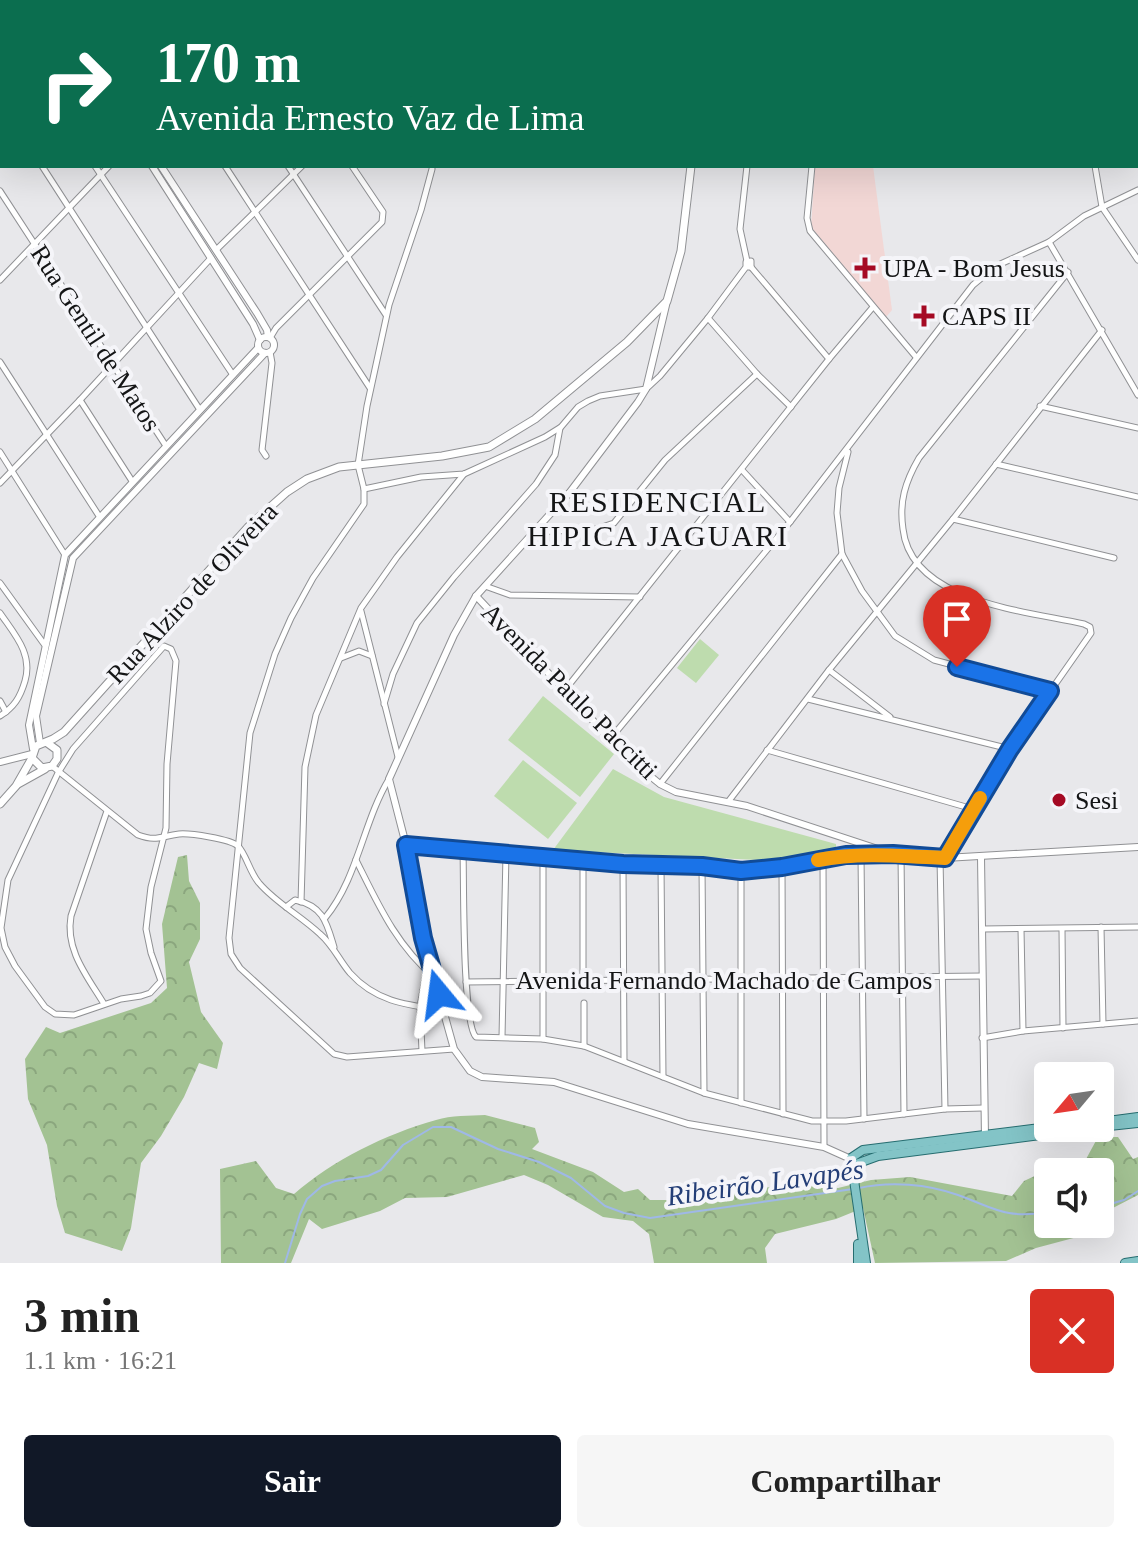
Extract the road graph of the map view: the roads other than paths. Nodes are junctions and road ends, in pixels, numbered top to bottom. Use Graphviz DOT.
graph roads {
  1 [pos="43,168"];
  2 [pos="96,168"];
  3 [pos="107,168"];
  4 [pos="153,168"];
  5 [pos="162,168"];
  6 [pos="226,168"];
  7 [pos="289,168"];
  8 [pos="300,168"];
  9 [pos="353,168"];
  10 [pos="691,168"];
  11 [pos="747,168"];
  12 [pos="812,168"];
  13 [pos="1095,168"];
  14 [pos="432,169"];
  15 [pos="100,175"];
  16 [pos="293,175"];
  17 [pos="1138,190"];
  18 [pos="0,191"];
  19 [pos="68,207"];
  20 [pos="1102,207"];
  21 [pos="256,212"];
  22 [pos="1049,242"];
  23 [pos="35,243"];
  24 [pos="216,250"];
  25 [pos="346,256"];
  26 [pos="211,258"];
  27 [pos="1138,260"];
  28 [pos="748,265"];
  29 [pos="1068,272"];
  30 [pos="1,277"];
  31 [pos="179,291"];
  32 [pos="308,295"];
  33 [pos="667,301"];
  34 [pos="873,307"];
  35 [pos="387,315"];
  36 [pos="708,318"];
  37 [pos="145,328"];
  38 [pos="1102,330"];
  39 [pos="266,338"];
  40 [pos="264,351"];
  41 [pos="916,357"];
  42 [pos="829,359"];
  43 [pos="0,362"];
  44 [pos="113,364"];
  45 [pos="757,374"];
  46 [pos="233,375"];
  47 [pos="371,389"];
  48 [pos="646,389"];
  49 [pos="1138,395"];
  50 [pos="80,400"];
  51 [pos="1040,406"];
  52 [pos="791,407"];
  53 [pos="200,410"];
  54 [pos="561,427"];
  55 [pos="1138,428"];
  56 [pos="47,435"];
  57 [pos="852,443"];
  58 [pos="166,446"];
  59 [pos="0,452"];
  60 [pos="266,456"];
  61 [pos="996,464"];
  62 [pos="358,465"];
  63 [pos="11,470"];
  64 [pos="742,470"];
  65 [pos="464,474"];
  66 [pos="132,481"];
  67 [pos="0,483"];
  68 [pos="364,489"];
  69 [pos="1138,497"];
  70 [pos="99,516"];
  71 [pos="953,519"];
  72 [pos="790,522"];
  73 [pos="535,532"];
  74 [pos="842,554"];
  75 [pos="65,555"];
  76 [pos="1114,558"];
  77 [pos="71,562"];
  78 [pos="916,562"];
  79 [pos="0,583"];
  80 [pos="485,586"];
  81 [pos="476,596"];
  82 [pos="641,597"];
  83 [pos="361,608"];
  84 [pos="876,612"];
  85 [pos="0,613"];
  86 [pos="44,644"];
  87 [pos="373,656"];
  88 [pos="338,661"];
  89 [pos="829,670"];
  90 [pos="565,690"];
  91 [pos="1050,691"];
  92 [pos="808,699"];
  93 [pos="0,701"];
  94 [pos="384,704"];
  95 [pos="3,714"];
  96 [pos="894,720"];
  97 [pos="64,732"];
  98 [pos="611,738"];
  99 [pos="43,743"];
  100 [pos="1010,749"];
  101 [pos="767,750"];
  102 [pos="32,754"];
  103 [pos="58,754"];
  104 [pos="398,757"];
  105 [pos="0,762"];
  106 [pos="52,769"];
  107 [pos="389,779"];
  108 [pos="660,784"];
  109 [pos="16,786"];
  110 [pos="728,802"];
  111 [pos="0,804"];
  112 [pos="973,809"];
  113 [pos="107,811"];
  114 [pos="845,838"];
  115 [pos="165,839"];
  116 [pos="406,845"];
  117 [pos="239,847"];
  118 [pos="1138,847"];
  119 [pos="463,851"];
  120 [pos="506,854"];
  121 [pos="893,854"];
  122 [pos="846,855"];
  123 [pos="901,855"];
  124 [pos="543,856"];
  125 [pos="861,856"];
  126 [pos="981,857"];
  127 [pos="942,858"];
  128 [pos="823,859"];
  129 [pos="356,860"];
  130 [pos="583,861"];
  131 [pos="623,864"];
  132 [pos="661,866"];
  133 [pos="702,866"];
  134 [pos="782,867"];
  135 [pos="741,871"];
  136 [pos="301,902"];
  137 [pos="286,907"];
  138 [pos="325,918"];
  139 [pos="1101,927"];
  140 [pos="1138,927"];
  141 [pos="1062,928"];
  142 [pos="983,929"];
  143 [pos="1021,929"];
  144 [pos="323,936"];
  145 [pos="331,938"];
  146 [pos="336,952"];
  147 [pos="427,971"];
  148 [pos="982,976"];
  149 [pos="434,977"];
  150 [pos="823,978"];
  151 [pos="943,978"];
  152 [pos="782,979"];
  153 [pos="863,979"];
  154 [pos="902,979"];
  155 [pos="663,980"];
  156 [pos="703,980"];
  157 [pos="741,980"];
  158 [pos="543,981"];
  159 [pos="623,981"];
  160 [pos="466,982"];
  161 [pos="504,982"];
  162 [pos="583,982"];
  163 [pos="584,1003"];
  164 [pos="104,1004"];
  165 [pos="420,1007"];
  166 [pos="443,1010"];
  167 [pos="1138,1021"];
  168 [pos="1103,1024"];
  169 [pos="1063,1028"];
  170 [pos="1023,1031"];
  171 [pos="502,1037"];
  172 [pos="982,1038"];
  173 [pos="543,1039"];
  174 [pos="584,1046"];
  175 [pos="454,1049"];
  176 [pos="422,1051"];
  177 [pos="624,1061"];
  178 [pos="663,1078"];
  179 [pos="704,1093"];
  180 [pos="741,1103"];
  181 [pos="983,1108"];
  182 [pos="945,1109"];
  183 [pos="783,1114"];
  184 [pos="904,1114"];
  185 [pos="864,1119"];
  186 [pos="1138,1120"];
  187 [pos="823,1123"];
  188 [pos="1114,1124"];
  189 [pos="1034,1129"];
  190 [pos="1034,1132"];
  191 [pos="985,1137"];
  192 [pos="824,1147"];
  193 [pos="853,1161"];
  194 [pos="854,1197"];
  195 [pos="1138,1261"];
  196 [pos="858,1263"];
  197 [pos="866,1263"];
  198 [pos="1125,1263"];
  1 -- 19 [label="street"];
  2 -- 15 [label="street"];
  3 -- 15 [label="street"];
  4 -- 26 [label="street"];
  5 -- 24 [label="street"];
  6 -- 21 [label="street"];
  7 -- 16 [label="street"];
  8 -- 16 [label="street"];
  9 -- 25 [label="street"];
  10 -- 33 [label="main road, Rua Alziro de Oliveira"];
  11 -- 28 [label="street"];
  12 -- 34 [label="street"];
  13 -- 20 [label="street"];
  14 -- 35 [label="street"];
  15 -- 19 [label="street"];
  15 -- 31 [label="street"];
  16 -- 21 [label="street"];
  16 -- 25 [label="street"];
  17 -- 20 [label="street"];
  18 -- 23 [label="street, Rua Gentil de Matos"];
  19 -- 23 [label="street"];
  19 -- 37 [label="street"];
  20 -- 22 [label="street"];
  20 -- 27 [label="street"];
  21 -- 24 [label="street"];
  21 -- 32 [label="street"];
  22 -- 29 [label="street"];
  22 -- 41 [label="street"];
  23 -- 30 [label="street"];
  23 -- 44 [label="street, Rua Gentil de Matos"];
  24 -- 39 [label="street"];
  25 -- 32 [label="street"];
  25 -- 35 [label="street"];
  26 -- 31 [label="street"];
  26 -- 39 [label="street"];
  28 -- 36 [label="street"];
  28 -- 42 [label="street"];
  29 -- 38 [label="street"];
  29 -- 78 [label="street"];
  31 -- 37 [label="street"];
  31 -- 46 [label="street"];
  32 -- 39 [label="street"];
  32 -- 47 [label="street"];
  33 -- 48 [label="street"];
  33 -- 62 [label="main road, Rua Alziro de Oliveira"];
  34 -- 41 [label="street"];
  34 -- 42 [label="street"];
  35 -- 47 [label="street"];
  36 -- 45 [label="street"];
  36 -- 48 [label="street"];
  37 -- 44 [label="street"];
  37 -- 53 [label="street"];
  38 -- 49 [label="street"];
  38 -- 51 [label="street"];
  39 -- 40 [label="street"];
  39 -- 40 [label="street"];
  40 -- 46 [label="street"];
  40 -- 60 [label="street"];
  40 -- 77 [label="street"];
  41 -- 57 [label="street"];
  42 -- 52 [label="street"];
  43 -- 56 [label="street"];
  44 -- 50 [label="street"];
  44 -- 58 [label="street, Rua Gentil de Matos"];
  45 -- 52 [label="street"];
  45 -- 73 [label="street"];
  46 -- 53 [label="street"];
  47 -- 62 [label="street"];
  48 -- 54 [label="street"];
  48 -- 73 [label="street"];
  50 -- 56 [label="street"];
  50 -- 66 [label="street"];
  51 -- 55 [label="street"];
  51 -- 61 [label="street"];
  52 -- 64 [label="street"];
  53 -- 58 [label="street"];
  54 -- 65 [label="street"];
  54 -- 94 [label="street"];
  56 -- 63 [label="street"];
  56 -- 70 [label="street"];
  57 -- 72 [label="street"];
  57 -- 74 [label="street"];
  58 -- 66 [label="street"];
  59 -- 63 [label="street"];
  61 -- 69 [label="street"];
  61 -- 71 [label="street"];
  62 -- 68 [label="street"];
  62 -- 97 [label="main road, Rua Alziro de Oliveira"];
  63 -- 67 [label="street"];
  63 -- 75 [label="street"];
  64 -- 72 [label="street"];
  64 -- 82 [label="street"];
  65 -- 68 [label="street"];
  65 -- 83 [label="street"];
  66 -- 70 [label="street"];
  68 -- 117 [label="street"];
  70 -- 75 [label="street"];
  71 -- 76 [label="street"];
  71 -- 78 [label="street"];
  72 -- 98 [label="street"];
  73 -- 80 [label="street"];
  74 -- 84 [label="street"];
  74 -- 108 [label="street"];
  75 -- 77 [label="street"];
  75 -- 86 [label="street"];
  77 -- 99 [label="street"];
  78 -- 84 [label="street"];
  78 -- 91 [label="street"];
  79 -- 86 [label="street"];
  80 -- 81 [label="street"];
  80 -- 82 [label="street"];
  81 -- 90 [label="street, Avenida Paulo Paccitti"];
  81 -- 104 [label="street"];
  82 -- 90 [label="street"];
  83 -- 87 [label="street"];
  83 -- 88 [label="street"];
  84 -- 89 [label="street"];
  84 -- 91 [label="street"];
  85 -- 95 [label="street"];
  86 -- 102 [label="street"];
  87 -- 88 [label="street"];
  87 -- 94 [label="street"];
  88 -- 136 [label="street"];
  89 -- 92 [label="street"];
  89 -- 96 [label="street"];
  90 -- 98 [label="street, Avenida Paulo Paccitti"];
  91 -- 100 [label="street"];
  92 -- 96 [label="street"];
  92 -- 101 [label="street"];
  93 -- 95 [label="street"];
  94 -- 104 [label="street"];
  96 -- 100 [label="street"];
  97 -- 99 [label="main road, Rua Alziro de Oliveira"];
  97 -- 103 [label="main road, Rua Alziro de Oliveira"];
  98 -- 108 [label="street, Avenida Paulo Paccitti"];
  99 -- 102 [label="main road, Rua Alziro de Oliveira"];
  99 -- 103 [label="main road"];
  100 -- 112 [label="street"];
  101 -- 110 [label="street"];
  101 -- 112 [label="street"];
  102 -- 105 [label="street"];
  102 -- 106 [label="main road"];
  102 -- 109 [label="main road, Rua Alziro de Oliveira"];
  103 -- 106 [label="main road, Rua Alziro de Oliveira"];
  104 -- 107 [label="street"];
  106 -- 109 [label="main road, Rua Alziro de Oliveira"];
  106 -- 113 [label="street"];
  106 -- 115 [label="street"];
  106 -- 164 [label="street"];
  107 -- 116 [label="street"];
  107 -- 129 [label="street"];
  108 -- 110 [label="street, Avenida Paulo Paccitti"];
  109 -- 111 [label="main road, Rua Alziro de Oliveira"];
  110 -- 114 [label="street, Avenida Paulo Paccitti"];
  112 -- 127 [label="street"];
  113 -- 115 [label="street"];
  113 -- 164 [label="street"];
  114 -- 121 [label="street, Avenida Paulo Paccitti"];
  114 -- 122 [label="street"];
  115 -- 117 [label="street"];
  115 -- 164 [label="street"];
  116 -- 119 [label="street"];
  116 -- 149 [label="street"];
  117 -- 137 [label="street"];
  117 -- 176 [label="street"];
  118 -- 126 [label="street"];
  119 -- 120 [label="street"];
  119 -- 160 [label="street"];
  120 -- 124 [label="street"];
  120 -- 161 [label="street"];
  121 -- 123 [label="street"];
  121 -- 125 [label="street"];
  122 -- 125 [label="street"];
  122 -- 128 [label="street"];
  123 -- 127 [label="street"];
  123 -- 154 [label="street"];
  124 -- 130 [label="street"];
  124 -- 158 [label="street"];
  125 -- 153 [label="street"];
  126 -- 127 [label="street"];
  126 -- 142 [label="street"];
  127 -- 151 [label="street"];
  128 -- 134 [label="street"];
  128 -- 150 [label="street"];
  129 -- 138 [label="street"];
  129 -- 147 [label="street"];
  130 -- 131 [label="street"];
  130 -- 162 [label="street"];
  131 -- 132 [label="street"];
  131 -- 159 [label="street"];
  132 -- 133 [label="street"];
  132 -- 155 [label="street"];
  133 -- 135 [label="street"];
  133 -- 156 [label="street"];
  134 -- 135 [label="street"];
  134 -- 152 [label="street"];
  135 -- 157 [label="street"];
  136 -- 137 [label="street"];
  136 -- 138 [label="street"];
  137 -- 144 [label="street"];
  138 -- 145 [label="street"];
  139 -- 140 [label="street"];
  139 -- 141 [label="street"];
  139 -- 168 [label="street"];
  141 -- 143 [label="street"];
  141 -- 169 [label="street"];
  142 -- 143 [label="street"];
  142 -- 148 [label="street"];
  143 -- 170 [label="street"];
  144 -- 145 [label="street"];
  144 -- 146 [label="street"];
  145 -- 146 [label="street"];
  146 -- 165 [label="street"];
  147 -- 149 [label="street"];
  147 -- 165 [label="street"];
  148 -- 151 [label="street, Avenida Fernando Machado de Campos"];
  148 -- 172 [label="street"];
  149 -- 166 [label="street"];
  150 -- 152 [label="street, Avenida Fernando Machado de Campos"];
  150 -- 153 [label="street, Avenida Fernando Machado de Campos"];
  150 -- 187 [label="street"];
  151 -- 154 [label="street, Avenida Fernando Machado de Campos"];
  151 -- 182 [label="street"];
  152 -- 157 [label="street, Avenida Fernando Machado de Campos"];
  152 -- 183 [label="street"];
  153 -- 154 [label="street, Avenida Fernando Machado de Campos"];
  153 -- 185 [label="street"];
  154 -- 184 [label="street"];
  155 -- 156 [label="street, Avenida Fernando Machado de Campos"];
  155 -- 159 [label="street, Avenida Fernando Machado de Campos"];
  155 -- 178 [label="street"];
  156 -- 157 [label="street, Avenida Fernando Machado de Campos"];
  156 -- 179 [label="street"];
  157 -- 180 [label="street"];
  158 -- 161 [label="street, Avenida Fernando Machado de Campos"];
  158 -- 162 [label="street, Avenida Fernando Machado de Campos"];
  158 -- 173 [label="street"];
  159 -- 162 [label="street, Avenida Fernando Machado de Campos"];
  159 -- 177 [label="street"];
  160 -- 161 [label="street, Avenida Fernando Machado de Campos"];
  160 -- 171 [label="street"];
  161 -- 171 [label="street"];
  163 -- 174 [label="street"];
  165 -- 166 [label="street"];
  165 -- 176 [label="street"];
  166 -- 175 [label="street"];
  167 -- 168 [label="street"];
  168 -- 169 [label="street"];
  169 -- 170 [label="street"];
  170 -- 172 [label="street"];
  171 -- 173 [label="street"];
  172 -- 181 [label="street"];
  173 -- 174 [label="street"];
  174 -- 177 [label="street"];
  175 -- 176 [label="street"];
  175 -- 192 [label="street"];
  177 -- 178 [label="street"];
  178 -- 179 [label="street"];
  179 -- 180 [label="street"];
  180 -- 183 [label="street"];
  181 -- 182 [label="street"];
  181 -- 191 [label="street"];
  182 -- 184 [label="street"];
  183 -- 187 [label="street"];
  184 -- 185 [label="street"];
  185 -- 187 [label="street"];
  186 -- 188 [label="main road"];
  187 -- 192 [label="street"];
  189 -- 191 [label="main road"];
  190 -- 191 [label="main road"];
  191 -- 193 [label="main road"];
  192 -- 193 [label="street"];
  193 -- 194 [label="main road"];
  194 -- 196 [label="main road"];
  194 -- 197 [label="main road"];
  195 -- 198 [label="main road"];
}
